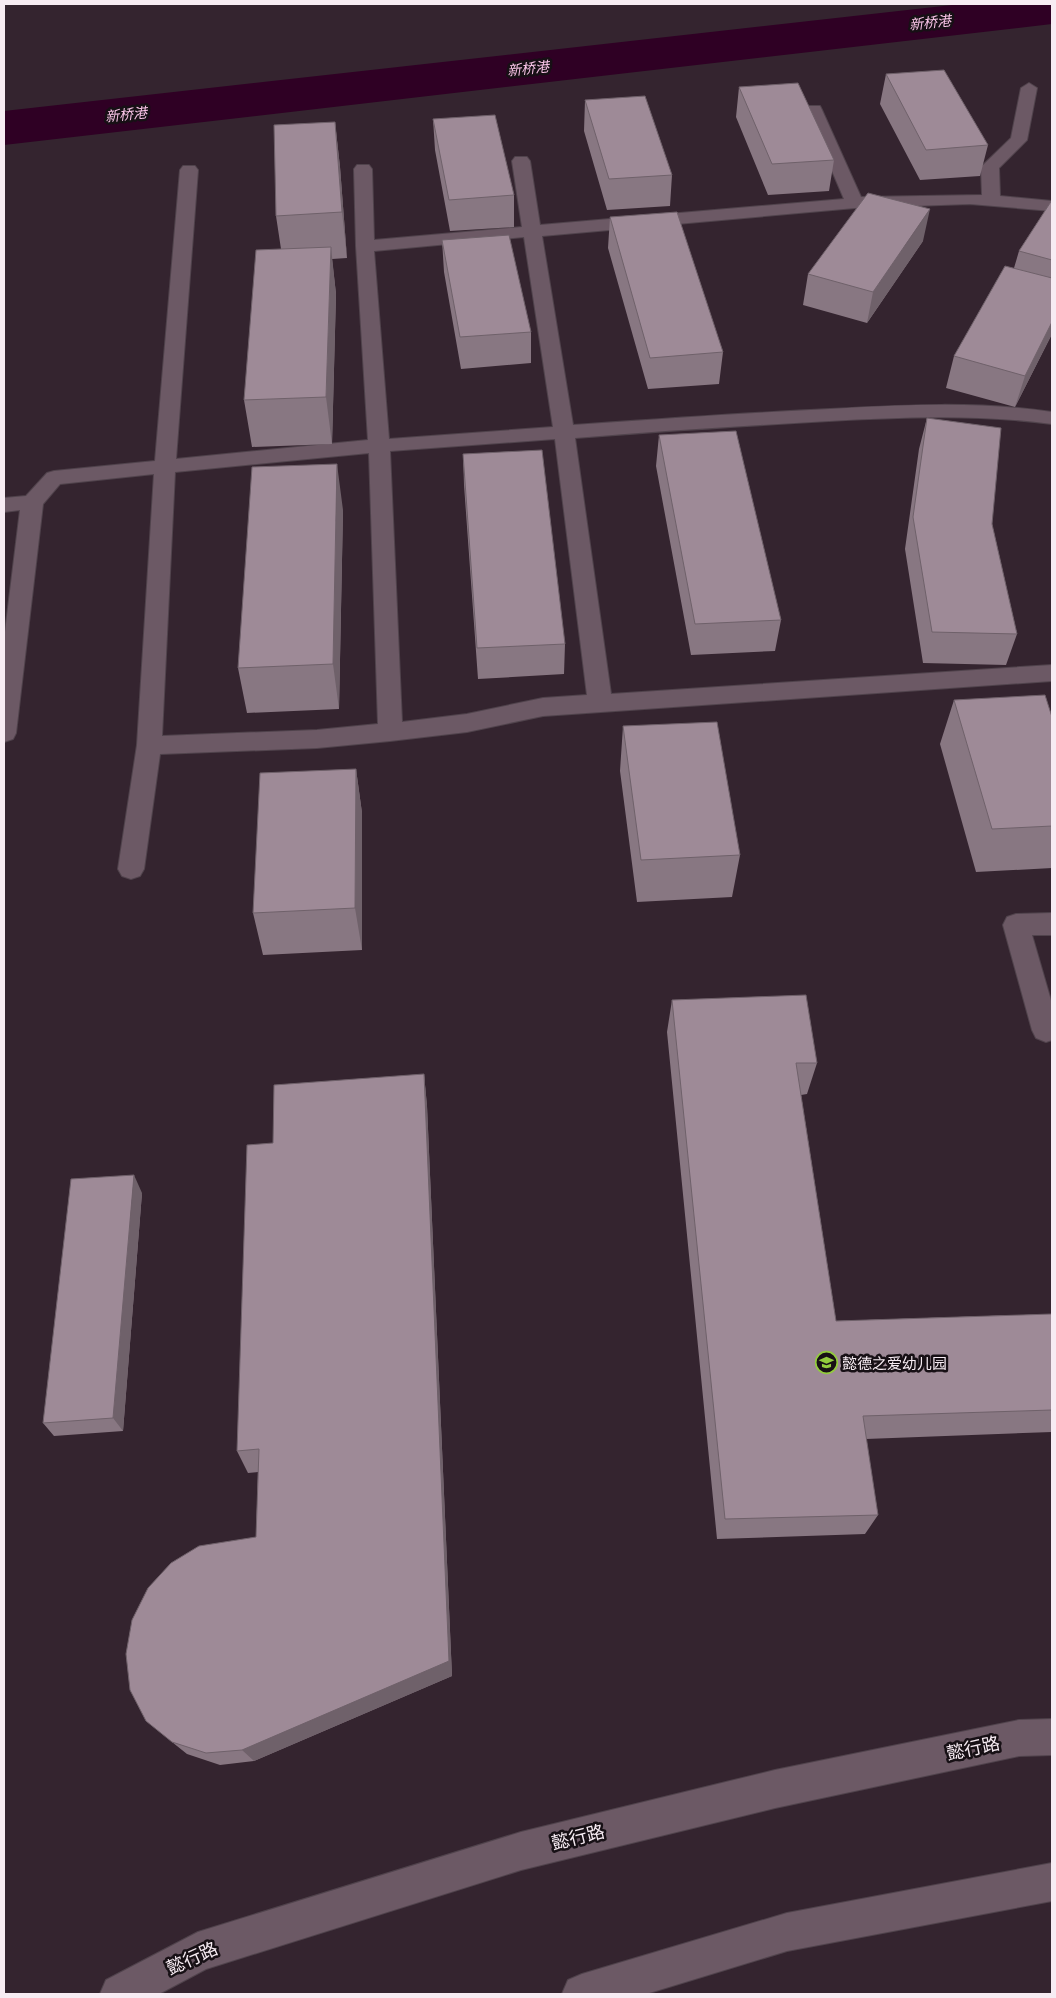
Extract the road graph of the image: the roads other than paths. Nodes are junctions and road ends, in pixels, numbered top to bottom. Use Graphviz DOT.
graph roads {
  1 [pos="1029,88"];
  2 [pos="814,110"];
  3 [pos="521,161"];
  4 [pos="363,169"];
  5 [pos="189,170"];
  6 [pos="991,200"];
  7 [pos="855,203"];
  8 [pos="1052,206"];
  9 [pos="533,231"];
  10 [pos="365,246"];
  11 [pos="1052,418"];
  12 [pos="564,433"];
  13 [pos="379,446"];
  14 [pos="165,467"];
  15 [pos="32,502"];
  16 [pos="4,505"];
  17 [pos="1052,673"];
  18 [pos="600,703"];
  19 [pos="390,732"];
  20 [pos="4,733"];
  21 [pos="149,745"];
  22 [pos="131,869"];
  23 [pos="1052,924"];
  24 [pos="1046,1030"];
  25 [pos="1052,1737"];
  26 [pos="1052,1882"];
  27 [pos="120,1994"];
  28 [pos="582,1994"];
  1 -- 6 [label="street"];
  2 -- 7 [label="street"];
  3 -- 9 [label="street"];
  4 -- 10 [label="street"];
  5 -- 14 [label="street"];
  6 -- 7 [label="street"];
  6 -- 8 [label="street"];
  7 -- 9 [label="street"];
  9 -- 10 [label="street"];
  9 -- 12 [label="street"];
  10 -- 13 [label="street"];
  11 -- 12 [label="street"];
  12 -- 13 [label="street"];
  12 -- 18 [label="street"];
  13 -- 14 [label="street"];
  13 -- 19 [label="street"];
  14 -- 15 [label="street"];
  14 -- 21 [label="street"];
  15 -- 16 [label="street"];
  15 -- 20 [label="street"];
  17 -- 18 [label="street"];
  18 -- 19 [label="street"];
  19 -- 21 [label="street"];
  21 -- 22 [label="street"];
  23 -- 24 [label="street"];
  25 -- 27 [label="street, 懿行路"];
  26 -- 28 [label="street"];
}
